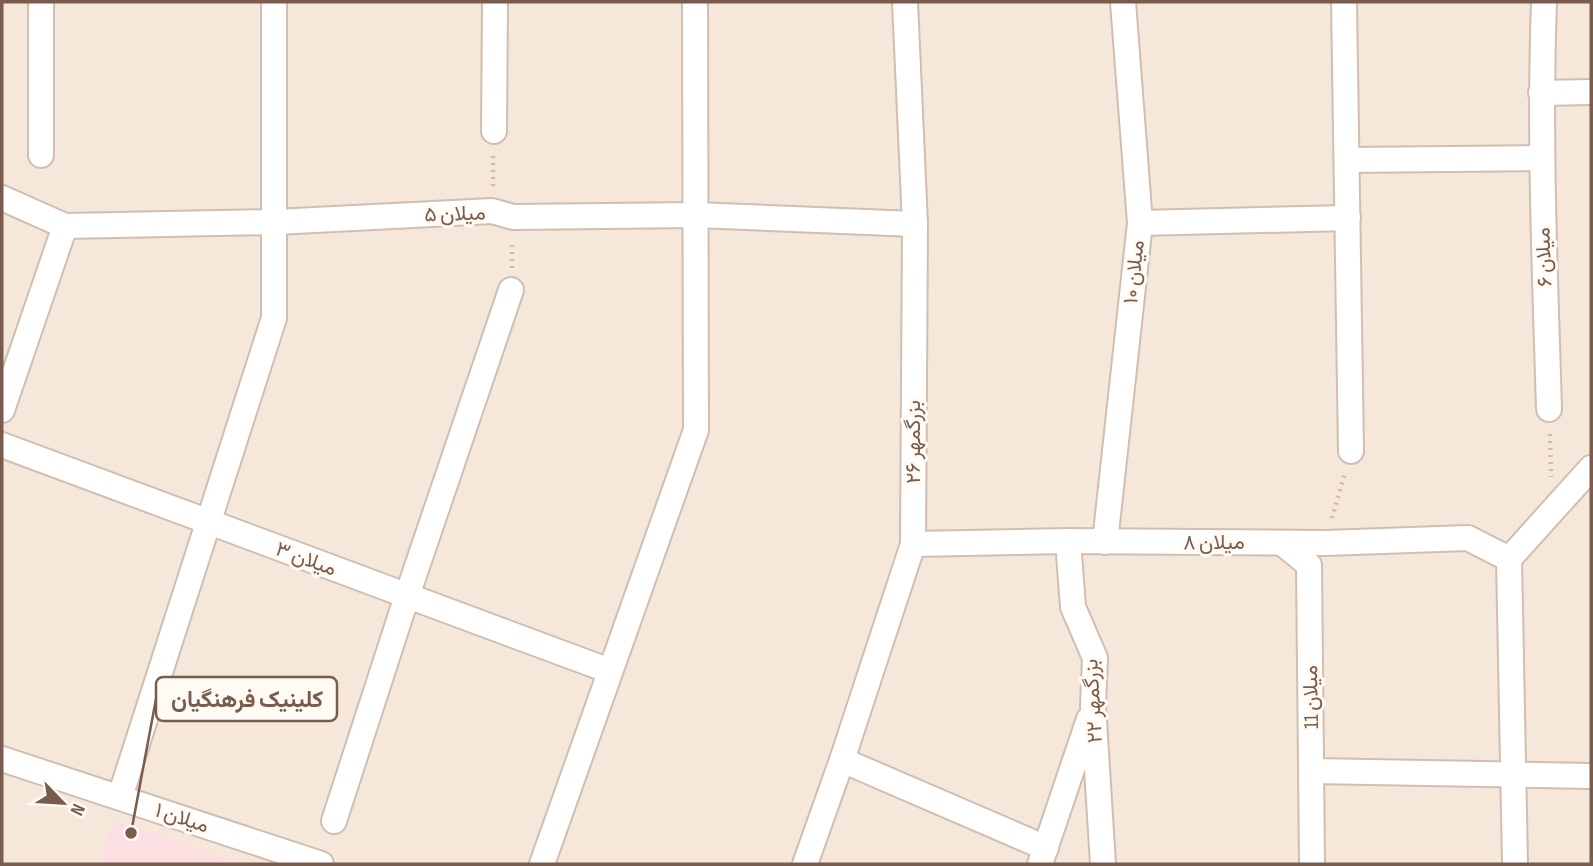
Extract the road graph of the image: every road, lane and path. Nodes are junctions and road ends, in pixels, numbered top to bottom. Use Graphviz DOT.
graph roads {
  1 [pos="41,2"];
  2 [pos="274,2"];
  3 [pos="495,2"];
  4 [pos="695,2"];
  5 [pos="905,2"];
  6 [pos="1123,2"];
  7 [pos="1344,2"];
  8 [pos="1544,2"];
  9 [pos="1591,92"];
  10 [pos="1541,93"];
  11 [pos="494,131"];
  12 [pos="41,155"];
  13 [pos="1541,158"];
  14 [pos="1347,160"];
  15 [pos="2,198"];
  16 [pos="503,214"];
  17 [pos="696,215"];
  18 [pos="1348,218"];
  19 [pos="275,222"];
  20 [pos="1140,223"];
  21 [pos="915,224"];
  22 [pos="65,226"];
  23 [pos="511,290"];
  24 [pos="1549,409"];
  25 [pos="2,410"];
  26 [pos="2,445"];
  27 [pos="1352,451"];
  28 [pos="1591,468"];
  29 [pos="1551,513"];
  30 [pos="209,523"];
  31 [pos="1068,541"];
  32 [pos="1105,542"];
  33 [pos="1282,543"];
  34 [pos="1325,543"];
  35 [pos="913,544"];
  36 [pos="1509,559"];
  37 [pos="407,596"];
  38 [pos="610,671"];
  39 [pos="1093,705"];
  40 [pos="2,760"];
  41 [pos="842,760"];
  42 [pos="1312,771"];
  43 [pos="1515,776"];
  44 [pos="1591,776"];
  45 [pos="120,797"];
  46 [pos="334,821"];
  47 [pos="1043,856"];
  48 [pos="321,864"];
  49 [pos="542,864"];
  50 [pos="805,864"];
  51 [pos="1102,864"];
  52 [pos="1312,864"];
  53 [pos="1515,864"];
  1 -- 12 [label="street"];
  2 -- 19 [label="street"];
  3 -- 11 [label="street"];
  4 -- 17 [label="street"];
  5 -- 21 [label="street, بزرگمهر ۲۶"];
  6 -- 20 [label="street, میلان ۱۰"];
  7 -- 14 [label="street"];
  8 -- 10 [label="street, میلان ۶"];
  9 -- 10 [label="street"];
  10 -- 13 [label="street, میلان ۶"];
  11 -- 16 [label="path"];
  13 -- 14 [label="street"];
  13 -- 24 [label="street, میلان ۶"];
  14 -- 18 [label="street"];
  15 -- 22 [label="street, میلان ۵"];
  16 -- 17 [label="street, میلان ۵"];
  16 -- 19 [label="street, میلان ۵"];
  16 -- 23 [label="path"];
  17 -- 21 [label="street, میلان ۵"];
  17 -- 38 [label="street"];
  18 -- 20 [label="street"];
  18 -- 27 [label="street"];
  19 -- 22 [label="street, میلان ۵"];
  19 -- 30 [label="street"];
  20 -- 32 [label="street, میلان ۱۰"];
  21 -- 35 [label="street, بزرگمهر ۲۶"];
  22 -- 25 [label="street"];
  23 -- 37 [label="street"];
  24 -- 29 [label="path"];
  26 -- 30 [label="street, میلان ۳"];
  27 -- 34 [label="path"];
  28 -- 29 [label="street"];
  29 -- 36 [label="street"];
  30 -- 37 [label="street, میلان ۳"];
  30 -- 45 [label="street"];
  31 -- 32 [label="street, میلان ۸"];
  31 -- 35 [label="street, میلان ۸"];
  31 -- 39 [label="street, بزرگمهر ۲۲"];
  32 -- 33 [label="street, میلان ۸"];
  33 -- 34 [label="street, میلان ۸"];
  33 -- 42 [label="street, میلان 11"];
  34 -- 36 [label="street, میلان ۸"];
  35 -- 41 [label="street, بزرگمهر ۲۶"];
  36 -- 43 [label="street"];
  37 -- 38 [label="street, میلان ۳"];
  37 -- 46 [label="street"];
  38 -- 49 [label="street"];
  39 -- 47 [label="street"];
  39 -- 51 [label="street, بزرگمهر ۲۲"];
  40 -- 45 [label="street, میلان ۱"];
  41 -- 47 [label="street"];
  41 -- 50 [label="street, بزرگمهر ۲۶"];
  42 -- 43 [label="street"];
  42 -- 52 [label="street, میلان 11"];
  43 -- 44 [label="street"];
  43 -- 53 [label="street"];
  45 -- 48 [label="street, میلان ۱"];
}
